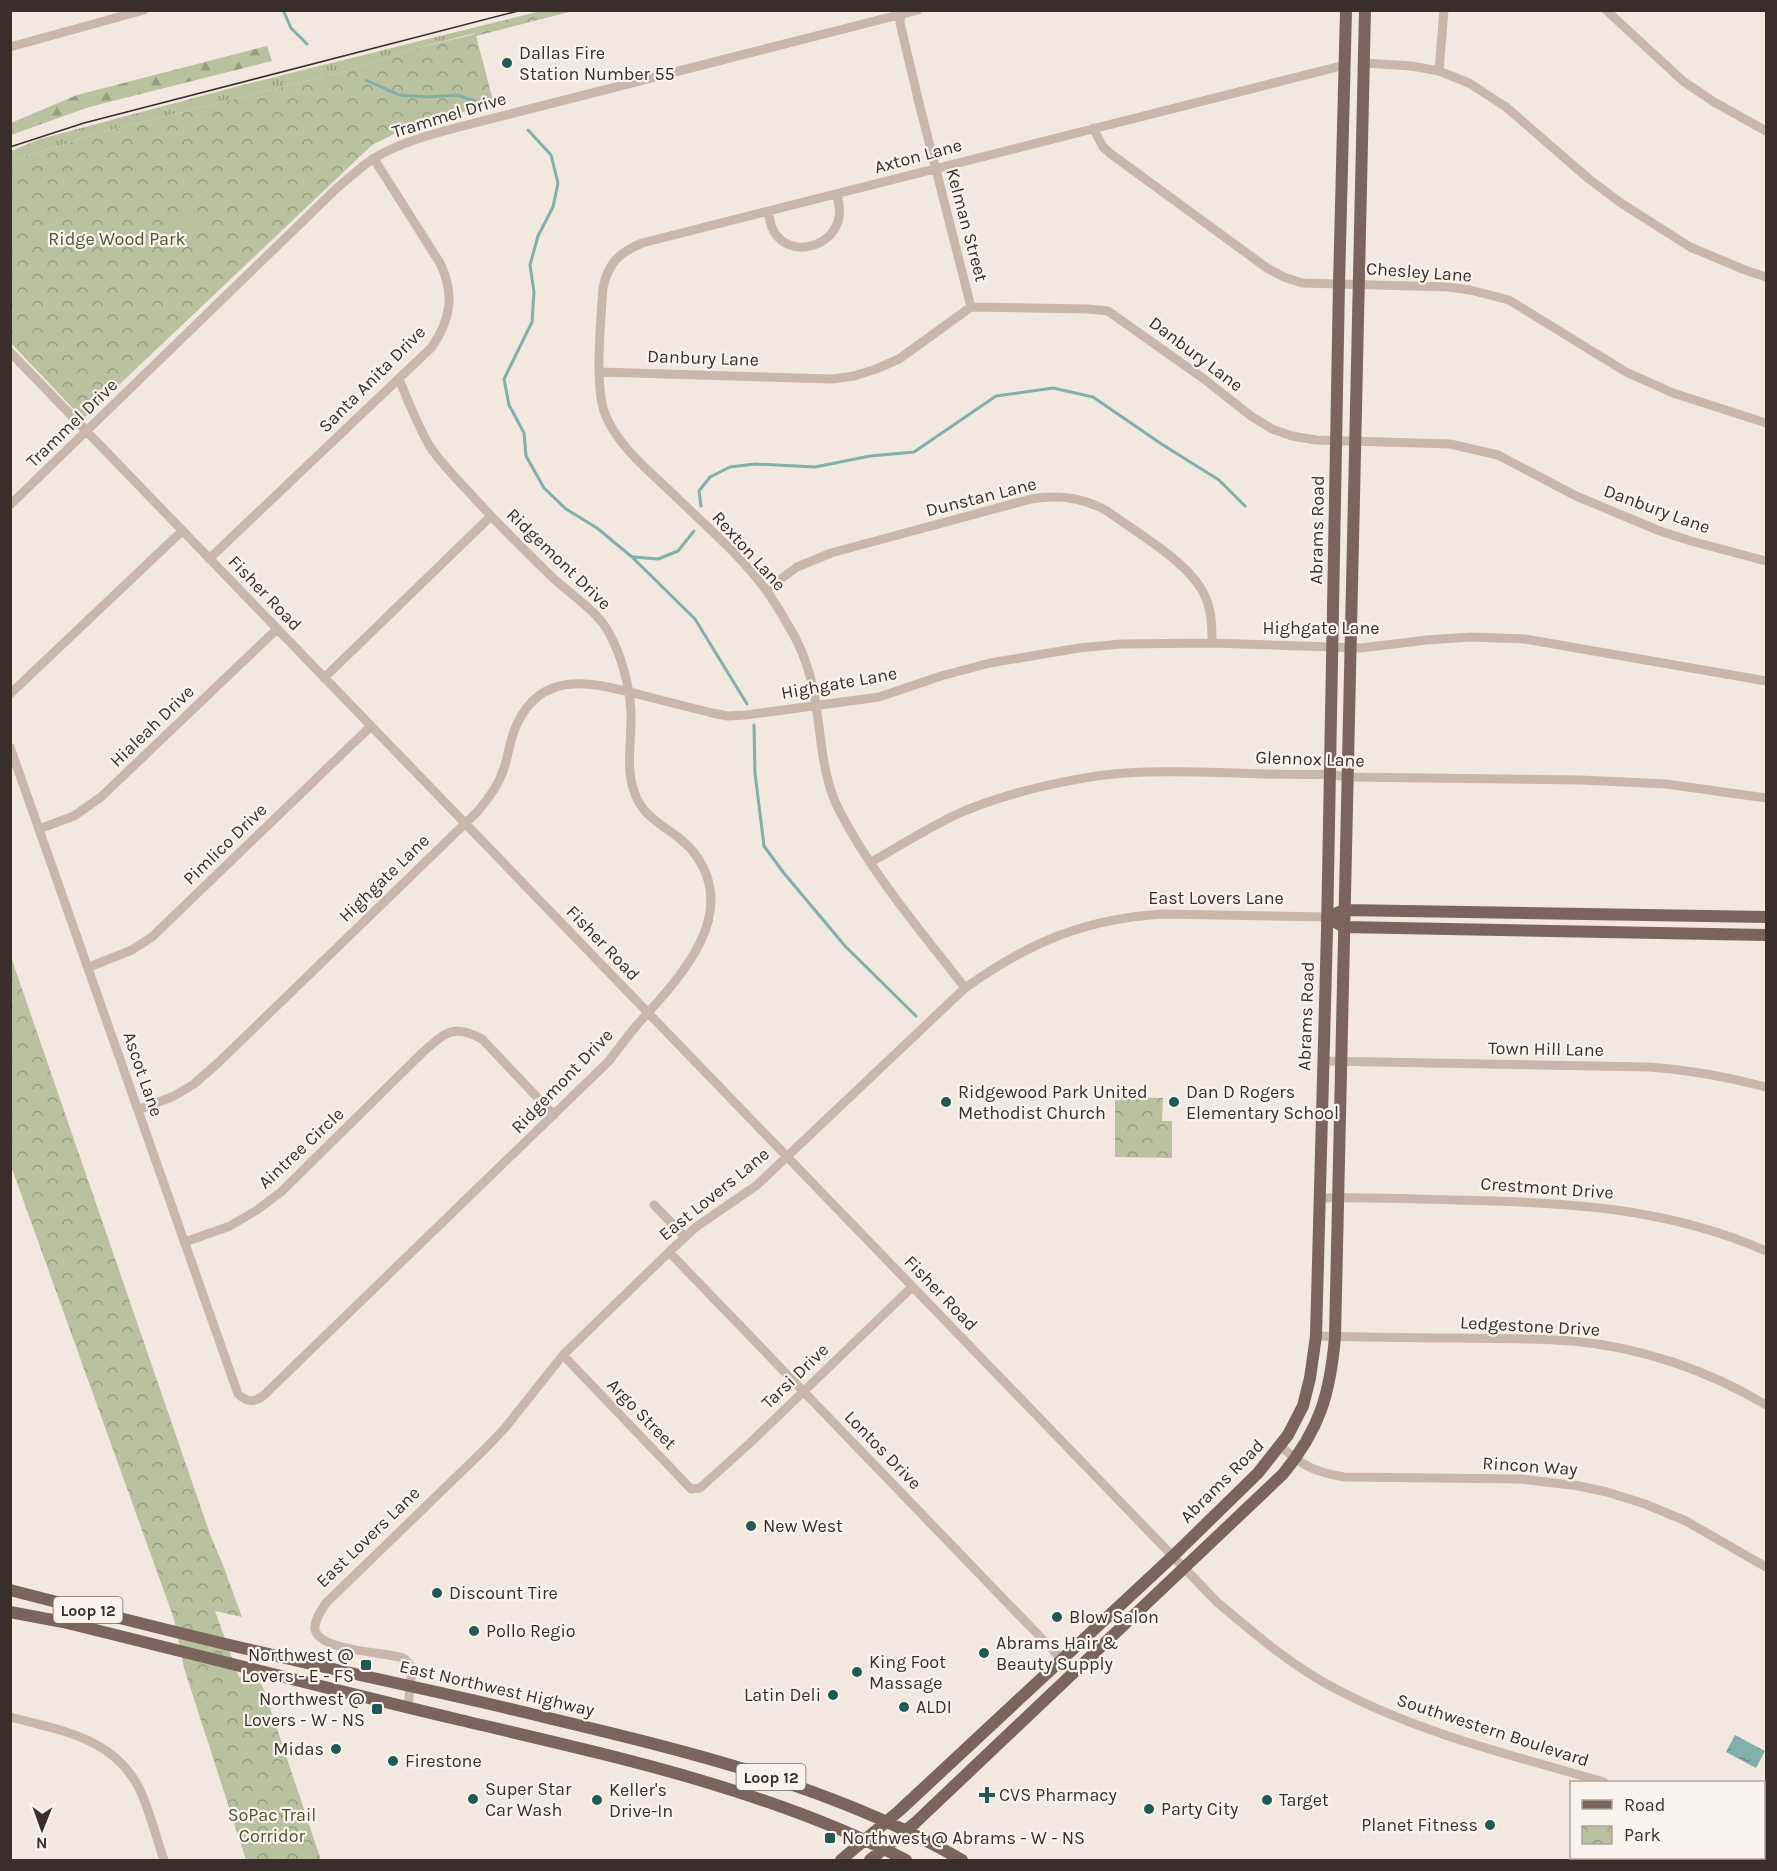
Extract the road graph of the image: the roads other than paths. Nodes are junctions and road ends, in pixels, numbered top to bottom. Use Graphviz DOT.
graph roads {
  1 [pos="144,10"];
  2 [pos="918,10"];
  3 [pos="1346,10"];
  4 [pos="1365,10"];
  5 [pos="1444,10"];
  6 [pos="1606,10"];
  7 [pos="901,13"];
  8 [pos="10,47"];
  9 [pos="1364,63"];
  10 [pos="1345,65"];
  11 [pos="1439,71"];
  12 [pos="1093,128"];
  13 [pos="1767,131"];
  14 [pos="374,159"];
  15 [pos="935,168"];
  16 [pos="837,194"];
  17 [pos="768,211"];
  18 [pos="1767,277"];
  19 [pos="1339,284"];
  20 [pos="1359,285"];
  21 [pos="971,307"];
  22 [pos="10,352"];
  23 [pos="600,372"];
  24 [pos="399,379"];
  25 [pos="1767,423"];
  26 [pos="86,432"];
  27 [pos="1337,441"];
  28 [pos="1355,441"];
  29 [pos="10,505"];
  30 [pos="491,516"];
  31 [pos="182,531"];
  32 [pos="209,559"];
  33 [pos="1767,561"];
  34 [pos="766,590"];
  35 [pos="277,629"];
  36 [pos="1212,644"];
  37 [pos="1333,648"];
  38 [pos="1350,648"];
  39 [pos="324,678"];
  40 [pos="1767,681"];
  41 [pos="628,692"];
  42 [pos="10,694"];
  43 [pos="816,705"];
  44 [pos="371,726"];
  45 [pos="10,747"];
  46 [pos="1330,774"];
  47 [pos="1347,777"];
  48 [pos="1767,798"];
  49 [pos="465,823"];
  50 [pos="39,829"];
  51 [pos="870,863"];
  52 [pos="1344,910"];
  53 [pos="1626,914"];
  54 [pos="1327,917"];
  55 [pos="1767,917"];
  56 [pos="1344,927"];
  57 [pos="1626,933"];
  58 [pos="1767,935"];
  59 [pos="89,968"];
  60 [pos="965,988"];
  61 [pos="649,1013"];
  62 [pos="1323,1060"];
  63 [pos="1341,1061"];
  64 [pos="1767,1087"];
  65 [pos="138,1110"];
  66 [pos="554,1115"];
  67 [pos="788,1158"];
  68 [pos="1319,1198"];
  69 [pos="1338,1198"];
  70 [pos="654,1205"];
  71 [pos="685,1237"];
  72 [pos="185,1242"];
  73 [pos="1767,1251"];
  74 [pos="669,1252"];
  75 [pos="912,1287"];
  76 [pos="1316,1336"];
  77 [pos="1335,1337"];
  78 [pos="563,1355"];
  79 [pos="804,1392"];
  80 [pos="1306,1394"];
  81 [pos="255,1401"];
  82 [pos="1324,1401"];
  83 [pos="1767,1405"];
  84 [pos="1281,1447"];
  85 [pos="1295,1459"];
  86 [pos="700,1488"];
  87 [pos="1172,1557"];
  88 [pos="1767,1567"];
  89 [pos="1183,1569"];
  90 [pos="10,1590"];
  91 [pos="10,1612"];
  92 [pos="1063,1658"];
  93 [pos="1074,1672"];
  94 [pos="411,1686"];
  95 [pos="408,1707"];
  96 [pos="10,1717"];
  97 [pos="590,1728"];
  98 [pos="584,1749"];
  99 [pos="1601,1781"];
  100 [pos="887,1822"];
  101 [pos="906,1830"];
  102 [pos="864,1840"];
  103 [pos="883,1849"];
  104 [pos="164,1860"];
  105 [pos="841,1860"];
  106 [pos="870,1860"];
  107 [pos="906,1860"];
  108 [pos="962,1860"];
  1 -- 8 [label="street"];
  2 -- 7 [label="street, Trammel Drive"];
  3 -- 10 [label="main road, Abrams Road"];
  4 -- 9 [label="main road, Abrams Road"];
  5 -- 11 [label="street"];
  6 -- 13 [label="street"];
  7 -- 14 [label="street, Trammel Drive"];
  7 -- 15 [label="street, Kelman Street"];
  9 -- 10 [label="main road"];
  9 -- 11 [label="street"];
  9 -- 20 [label="main road, Abrams Road"];
  10 -- 12 [label="street, Axton Lane"];
  10 -- 19 [label="main road, Abrams Road"];
  11 -- 18 [label="street"];
  12 -- 15 [label="street, Axton Lane"];
  12 -- 19 [label="street, Chesley Lane"];
  14 -- 24 [label="street, Santa Anita Drive"];
  14 -- 26 [label="street, Trammel Drive"];
  15 -- 16 [label="street, Axton Lane"];
  15 -- 21 [label="street, Kelman Street"];
  16 -- 17 [label="street, Axton Lane"];
  16 -- 17 [label="street"];
  17 -- 23 [label="street, Axton Lane"];
  19 -- 20 [label="street, Chesley Lane"];
  19 -- 27 [label="main road, Abrams Road"];
  20 -- 25 [label="street, Chesley Lane"];
  20 -- 28 [label="main road, Abrams Road"];
  21 -- 23 [label="street, Danbury Lane"];
  21 -- 27 [label="street, Danbury Lane"];
  22 -- 26 [label="street, Fisher Road"];
  23 -- 34 [label="street, Rexton Lane"];
  24 -- 30 [label="street, Ridgemont Drive"];
  24 -- 32 [label="street, Santa Anita Drive"];
  26 -- 29 [label="street, Trammel Drive"];
  26 -- 31 [label="street, Fisher Road"];
  27 -- 28 [label="street, Danbury Lane"];
  27 -- 37 [label="main road, Abrams Road"];
  28 -- 33 [label="street, Danbury Lane"];
  28 -- 38 [label="main road, Abrams Road"];
  30 -- 39 [label="street"];
  30 -- 41 [label="street, Ridgemont Drive"];
  31 -- 32 [label="street, Fisher Road"];
  31 -- 42 [label="street"];
  32 -- 35 [label="street, Fisher Road"];
  34 -- 36 [label="street, Dunstan Lane"];
  34 -- 43 [label="street, Rexton Lane"];
  35 -- 39 [label="street, Fisher Road"];
  35 -- 50 [label="street, Hialeah Drive"];
  36 -- 37 [label="street, Highgate Lane"];
  36 -- 43 [label="street, Highgate Lane"];
  37 -- 38 [label="street, Highgate Lane"];
  37 -- 46 [label="main road, Abrams Road"];
  38 -- 40 [label="street, Highgate Lane"];
  38 -- 47 [label="main road, Abrams Road"];
  39 -- 44 [label="street, Fisher Road"];
  41 -- 43 [label="street, Highgate Lane"];
  41 -- 49 [label="street, Highgate Lane"];
  41 -- 61 [label="street, Ridgemont Drive"];
  43 -- 51 [label="street, Rexton Lane"];
  44 -- 49 [label="street, Fisher Road"];
  44 -- 59 [label="street, Pimlico Drive"];
  45 -- 50 [label="street, Ascot Lane"];
  46 -- 47 [label="street, Glennox Lane"];
  46 -- 51 [label="street, Glennox Lane"];
  46 -- 54 [label="main road, Abrams Road"];
  47 -- 48 [label="street, Glennox Lane"];
  47 -- 52 [label="main road, Abrams Road"];
  49 -- 61 [label="street, Fisher Road"];
  49 -- 65 [label="street, Highgate Lane"];
  50 -- 59 [label="street, Ascot Lane"];
  51 -- 60 [label="street, Rexton Lane"];
  52 -- 53 [label="main road, East Lovers Lane"];
  52 -- 54 [label="main road, East Lovers Lane"];
  52 -- 56 [label="main road, Abrams Road"];
  53 -- 55 [label="main road, East Lovers Lane"];
  53 -- 57 [label="main road"];
  54 -- 56 [label="main road, East Lovers Lane"];
  54 -- 60 [label="street, East Lovers Lane"];
  54 -- 62 [label="main road, Abrams Road"];
  56 -- 57 [label="main road, East Lovers Lane"];
  56 -- 63 [label="main road, Abrams Road"];
  57 -- 58 [label="main road, East Lovers Lane"];
  59 -- 65 [label="street, Ascot Lane"];
  60 -- 67 [label="street, East Lovers Lane"];
  61 -- 66 [label="street, Ridgemont Drive"];
  61 -- 67 [label="street, Fisher Road"];
  62 -- 63 [label="street, Town Hill Lane"];
  62 -- 68 [label="main road, Abrams Road"];
  63 -- 64 [label="street, Town Hill Lane"];
  63 -- 69 [label="main road, Abrams Road"];
  65 -- 72 [label="street, Ascot Lane"];
  66 -- 72 [label="street, Aintree Circle"];
  66 -- 81 [label="street, Ridgemont Drive"];
  67 -- 71 [label="street, East Lovers Lane"];
  67 -- 75 [label="street, Fisher Road"];
  68 -- 69 [label="street, Crestmont Drive"];
  68 -- 76 [label="main road, Abrams Road"];
  69 -- 73 [label="street, Crestmont Drive"];
  69 -- 77 [label="main road, Abrams Road"];
  70 -- 71 [label="street"];
  71 -- 74 [label="street, East Lovers Lane"];
  72 -- 81 [label="street, Ascot Lane"];
  74 -- 78 [label="street, East Lovers Lane"];
  74 -- 79 [label="street, Lontos Drive"];
  75 -- 79 [label="street, Tarsi Drive"];
  75 -- 87 [label="street, Fisher Road"];
  76 -- 77 [label="street, Ledgestone Drive"];
  76 -- 80 [label="main road, Abrams Road"];
  77 -- 82 [label="main road, Abrams Road"];
  77 -- 83 [label="street, Ledgestone Drive"];
  78 -- 86 [label="street, Argo Street"];
  78 -- 94 [label="street, East Lovers Lane"];
  79 -- 86 [label="street, Tarsi Drive"];
  79 -- 92 [label="street, Lontos Drive"];
  80 -- 82 [label="main road"];
  80 -- 84 [label="main road, Abrams Road"];
  82 -- 85 [label="main road, Abrams Road"];
  84 -- 85 [label="street, Rincon Way"];
  84 -- 87 [label="main road, Abrams Road"];
  85 -- 88 [label="street, Rincon Way"];
  85 -- 89 [label="main road, Abrams Road"];
  87 -- 89 [label="street, Southwestern Boulevard"];
  87 -- 92 [label="main road, Abrams Road"];
  89 -- 93 [label="main road, Abrams Road"];
  89 -- 99 [label="street, Southwestern Boulevard"];
  90 -- 94 [label="main road, East Northwest Highway / Loop 12"];
  91 -- 95 [label="main road, Loop 12"];
  92 -- 93 [label="street, Lontos Drive"];
  92 -- 100 [label="main road, Abrams Road"];
  93 -- 101 [label="main road, Abrams Road"];
  94 -- 95 [label="street, East Lovers Lane"];
  94 -- 97 [label="main road, East Northwest Highway / Loop 12"];
  95 -- 98 [label="main road, Loop 12"];
  96 -- 104 [label="street"];
  97 -- 98 [label="main road"];
  97 -- 100 [label="main road, East Northwest Highway / Loop 12"];
  98 -- 102 [label="main road, Loop 12"];
  100 -- 101 [label="main road, East Northwest Highway / Loop 12"];
  100 -- 102 [label="main road, Abrams Road"];
  101 -- 103 [label="main road, Abrams Road"];
  101 -- 108 [label="main road, East Northwest Highway / Loop 12"];
  102 -- 103 [label="main road, Loop 12"];
  102 -- 105 [label="main road, Abrams Road"];
  103 -- 106 [label="main road, Abrams Road"];
  103 -- 107 [label="main road, Loop 12"];
}
